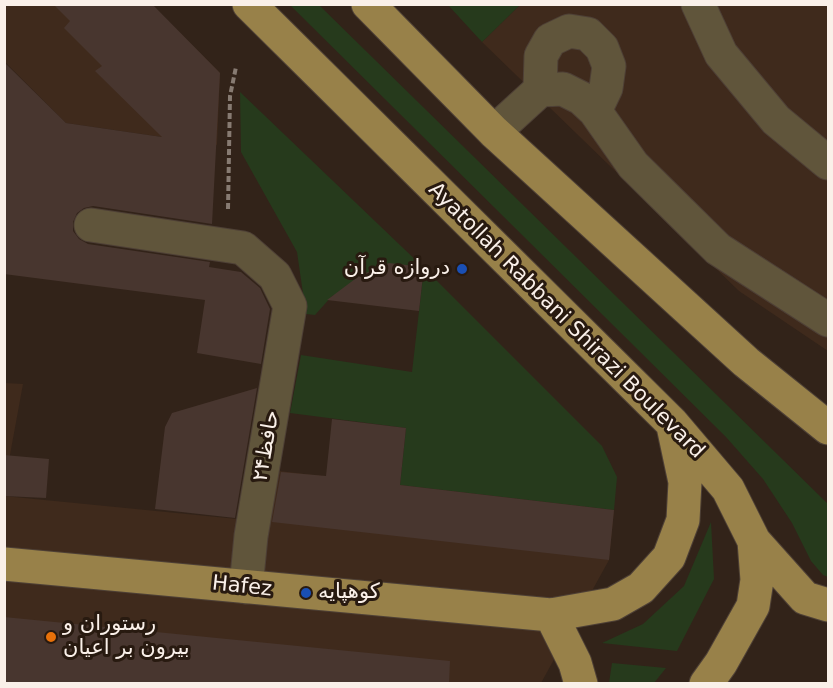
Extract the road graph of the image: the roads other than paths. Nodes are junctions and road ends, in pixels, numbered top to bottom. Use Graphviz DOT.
graph roads {
  1 [pos="249,4"];
  2 [pos="368,4"];
  3 [pos="698,4"];
  4 [pos="540,90"];
  5 [pos="595,111"];
  6 [pos="494,132"];
  7 [pos="828,163"];
  8 [pos="90,225"];
  9 [pos="828,320"];
  10 [pos="672,423"];
  11 [pos="828,429"];
  12 [pos="754,541"];
  13 [pos="4,564"];
  14 [pos="246,586"];
  15 [pos="828,605"];
  16 [pos="551,615"];
  17 [pos="580,684"];
  18 [pos="706,684"];
  1 -- 10 [label="main road, Ayatollah Rabbani Shirazi Boulevard"];
  2 -- 6 [label="main road"];
  3 -- 7 [label="street"];
  4 -- 5 [label="street"];
  4 -- 5 [label="street"];
  4 -- 6 [label="street"];
  5 -- 9 [label="street"];
  6 -- 11 [label="main road"];
  8 -- 14 [label="street, حافظ۲۴"];
  10 -- 12 [label="main road, Ayatollah Rabbani Shirazi Boulevard"];
  10 -- 16 [label="main road, Hafez"];
  12 -- 15 [label="main road"];
  12 -- 18 [label="main road, Ayatollah Rabbani Shirazi Boulevard"];
  13 -- 14 [label="main road, Hafez"];
  14 -- 16 [label="main road, Hafez"];
  16 -- 17 [label="main road"];
}
